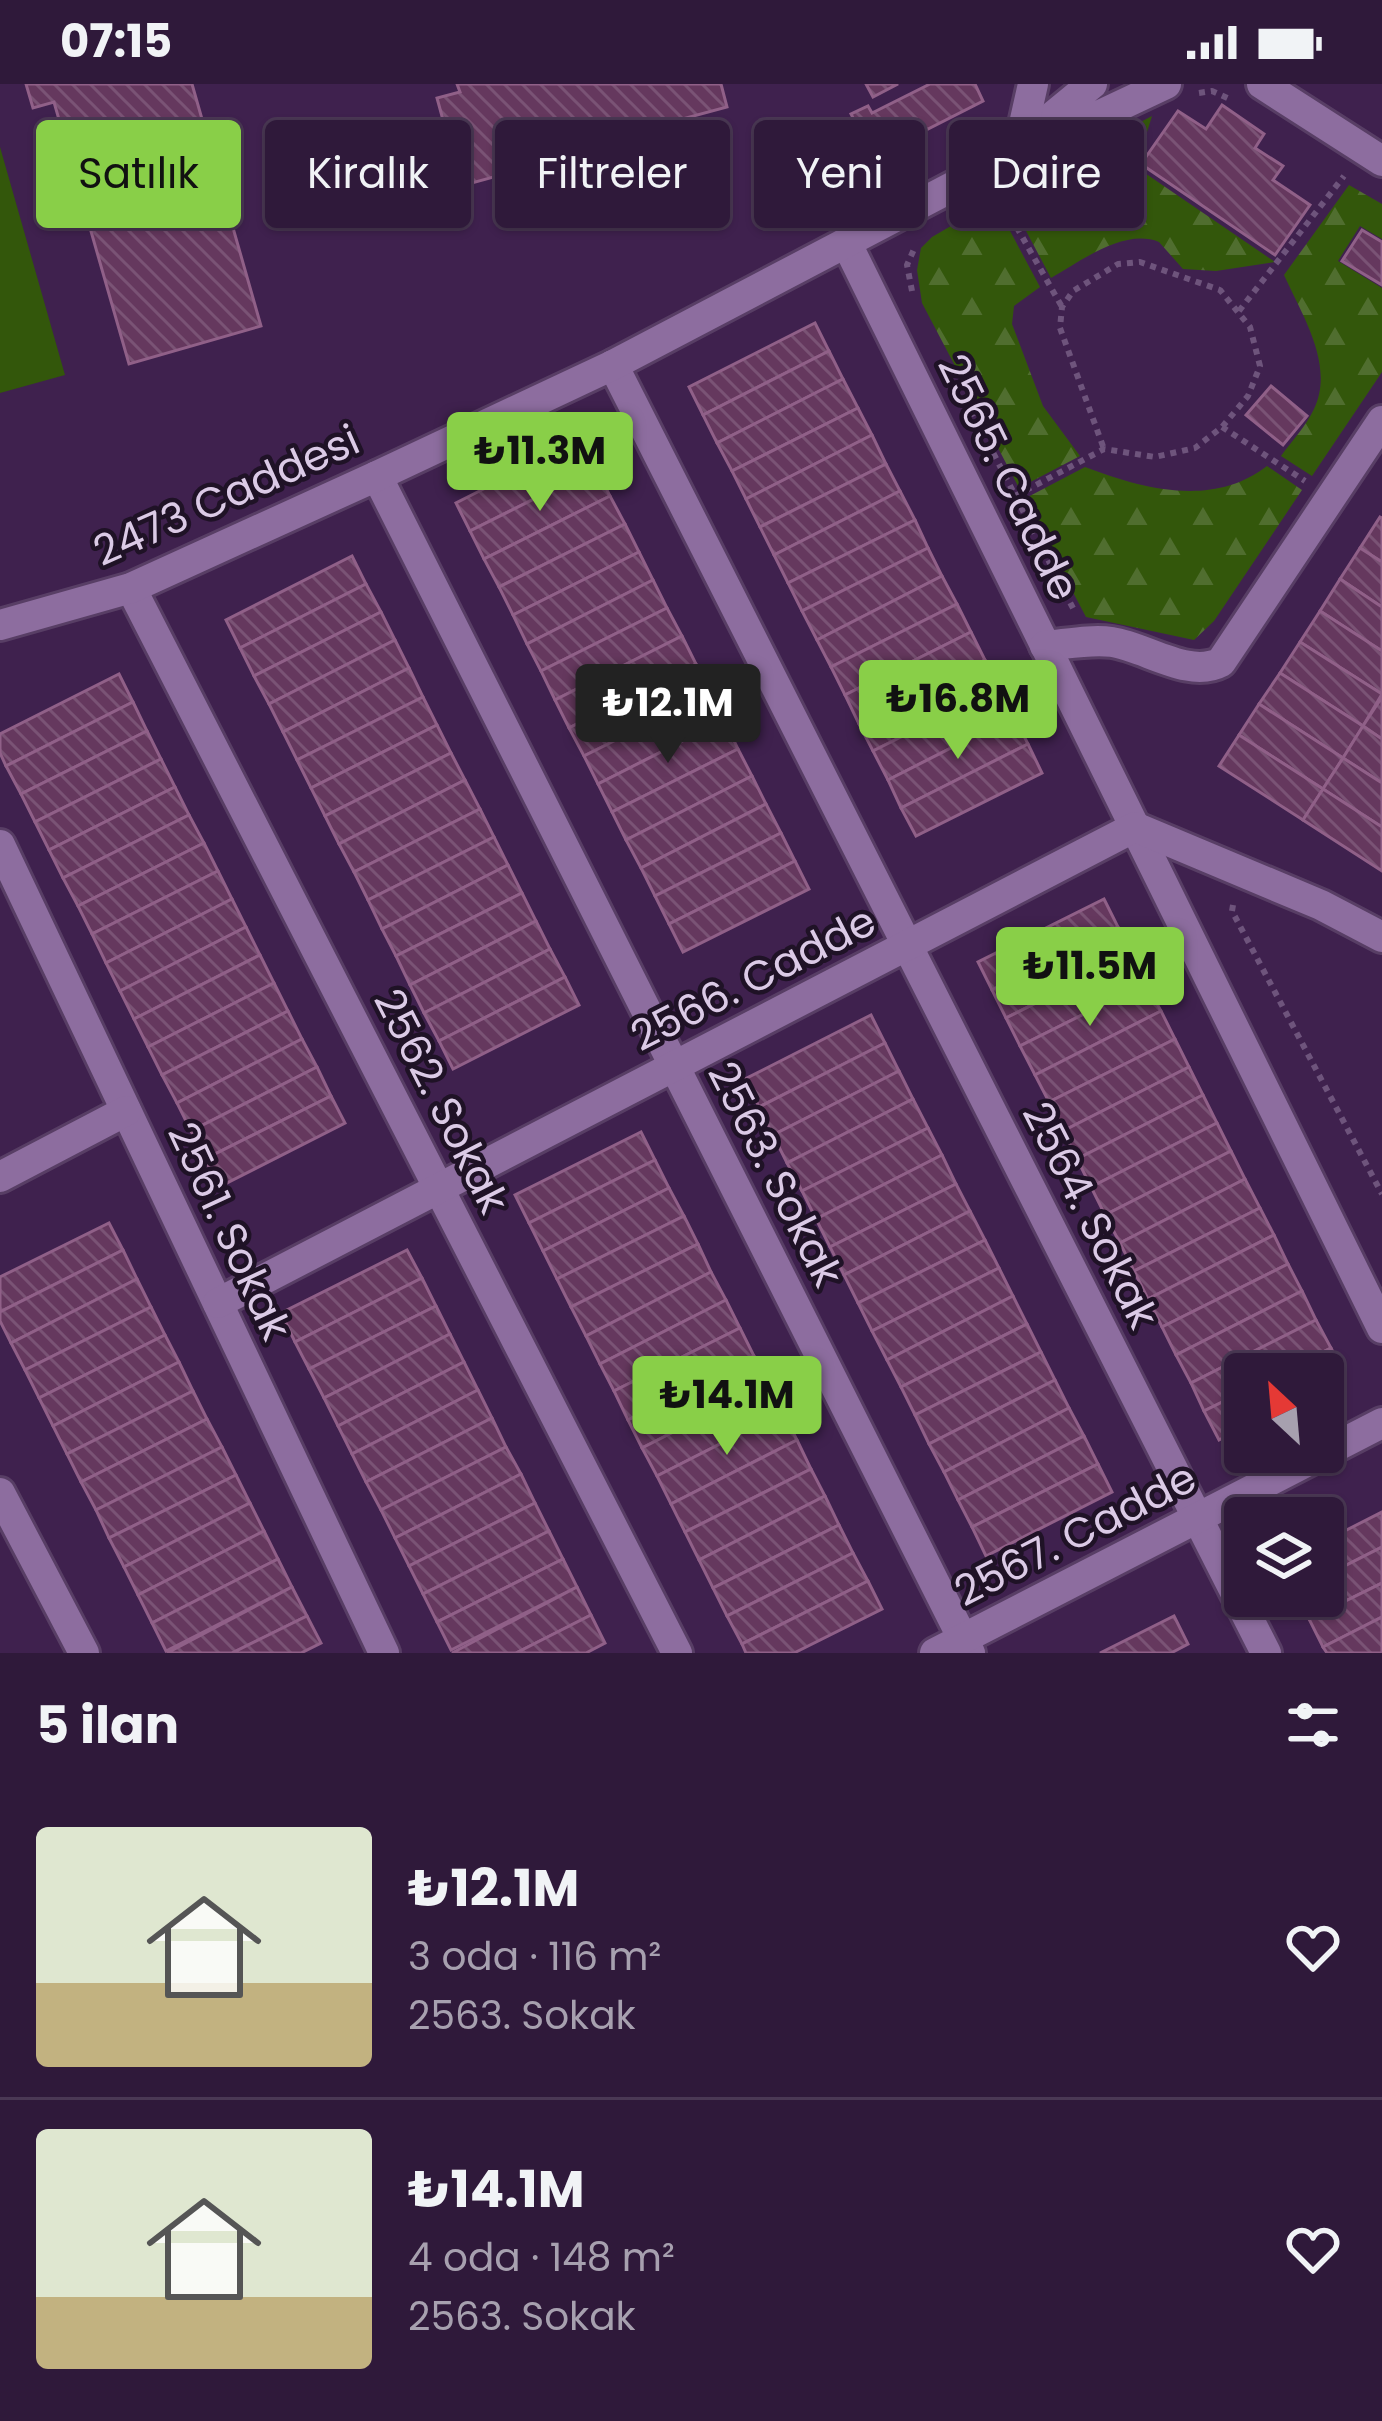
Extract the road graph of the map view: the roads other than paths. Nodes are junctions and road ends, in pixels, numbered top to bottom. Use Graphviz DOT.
graph roads {
  1 [pos="1033,84"];
  2 [pos="1093,84"];
  3 [pos="1176,91"];
  4 [pos="1250,94"];
  5 [pos="1025,120"];
  6 [pos="1048,120"];
  7 [pos="1116,120"];
  8 [pos="1374,156"];
  9 [pos="949,199"];
  10 [pos="847,244"];
  11 [pos="613,365"];
  12 [pos="1382,422"];
  13 [pos="377,476"];
  14 [pos="131,588"];
  15 [pos="0,625"];
  16 [pos="1046,646"];
  17 [pos="1135,827"];
  18 [pos="0,845"];
  19 [pos="1382,937"];
  20 [pos="907,945"];
  21 [pos="674,1066"];
  22 [pos="126,1111"];
  23 [pos="0,1177"];
  24 [pos="439,1188"];
  25 [pos="218,1303"];
  26 [pos="1382,1328"];
  27 [pos="1382,1423"];
  28 [pos="0,1493"];
  29 [pos="1198,1518"];
  30 [pos="967,1646"];
  31 [pos="84,1653"];
  32 [pos="384,1653"];
  33 [pos="677,1653"];
  34 [pos="935,1653"];
  35 [pos="1266,1653"];
  1 -- 5 [label="street"];
  2 -- 6 [label="street"];
  3 -- 7 [label="street"];
  4 -- 8 [label="street"];
  9 -- 10 [label="street, 2473 Caddesi"];
  10 -- 11 [label="street, 2473 Caddesi"];
  10 -- 16 [label="street, 2565. Cadde"];
  11 -- 13 [label="street, 2473 Caddesi"];
  11 -- 20 [label="street, 2564. Sokak"];
  12 -- 16 [label="street"];
  13 -- 14 [label="street, 2473 Caddesi"];
  13 -- 21 [label="street, 2563. Sokak"];
  14 -- 15 [label="street, 2473 Caddesi"];
  14 -- 24 [label="street, 2562. Sokak"];
  16 -- 17 [label="street, 2565. Cadde"];
  17 -- 19 [label="street"];
  17 -- 20 [label="street, 2566. Cadde"];
  17 -- 26 [label="street, 2565. Cadde"];
  18 -- 22 [label="street, 2561. Sokak"];
  20 -- 21 [label="street, 2566. Cadde"];
  20 -- 29 [label="street, 2564. Sokak"];
  21 -- 24 [label="street, 2566. Cadde"];
  21 -- 30 [label="street, 2563. Sokak"];
  22 -- 23 [label="street"];
  22 -- 25 [label="street, 2561. Sokak"];
  24 -- 25 [label="street, 2566. Cadde"];
  24 -- 33 [label="street, 2562. Sokak"];
  25 -- 32 [label="street, 2561. Sokak"];
  27 -- 29 [label="street, 2567. Cadde"];
  28 -- 31 [label="street"];
  29 -- 30 [label="street, 2567. Cadde"];
  29 -- 35 [label="street, 2564. Sokak"];
  30 -- 34 [label="street, 2567. Cadde"];
}
